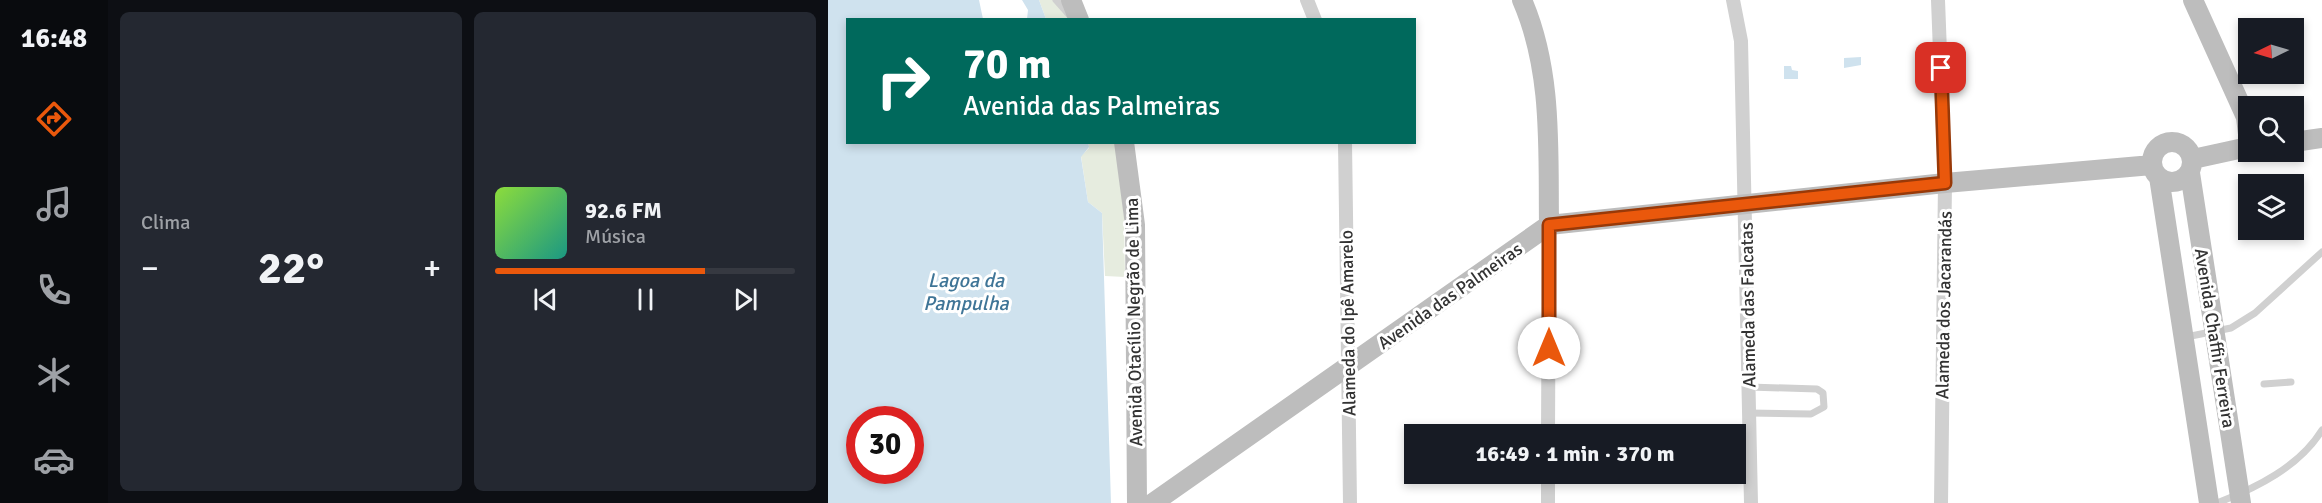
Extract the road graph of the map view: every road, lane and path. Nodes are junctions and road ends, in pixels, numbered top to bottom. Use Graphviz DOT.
graph roads {
  1 [pos="1056,0"];
  2 [pos="1071,0"];
  3 [pos="1307,0"];
  4 [pos="1522,0"];
  5 [pos="1733,0"];
  6 [pos="1938,0"];
  7 [pos="2193,0"];
  8 [pos="1072,18"];
  9 [pos="1078,18"];
  10 [pos="1315,18"];
  11 [pos="2238,101"];
  12 [pos="2322,138"];
  13 [pos="2304,141"];
  14 [pos="1124,144"];
  15 [pos="1345,144"];
  16 [pos="2238,148"];
  17 [pos="2189,159"];
  18 [pos="2155,165"];
  19 [pos="1945,183"];
  20 [pos="1746,203"];
  21 [pos="1549,225"];
  22 [pos="2322,252"];
  23 [pos="2213,333"];
  24 [pos="2183,338"];
  25 [pos="1350,366"];
  26 [pos="2290,382"];
  27 [pos="2264,384"];
  28 [pos="1749,387"];
  29 [pos="1749,413"];
  30 [pos="1548,424"];
  31 [pos="2322,430"];
  32 [pos="1548,484"];
  33 [pos="2240,499"];
  34 [pos="1137,503"];
  35 [pos="1154,503"];
  36 [pos="1350,503"];
  37 [pos="1548,503"];
  38 [pos="1751,503"];
  39 [pos="1941,503"];
  40 [pos="2209,503"];
  41 [pos="2217,503"];
  1 -- 8 [label="lane"];
  2 -- 9 [label="street"];
  3 -- 10 [label="street"];
  4 -- 21 [label="street"];
  5 -- 20 [label="street, Alameda das Falcatas"];
  6 -- 19 [label="street, Alameda dos Jacarandás"];
  7 -- 11 [label="street"];
  12 -- 13 [label="street"];
  14 -- 34 [label="street, Avenida Otacílio Negrão de Lima"];
  15 -- 25 [label="street, Alameda do Ipê Amarelo"];
  16 -- 17 [label="street"];
  17 -- 18 [label="street"];
  17 -- 18 [label="street"];
  17 -- 23 [label="street, Avenida Chaffir Ferreira"];
  18 -- 19 [label="street, Avenida das Palmeiras"];
  18 -- 24 [label="street, Avenida Chaffir Ferreira"];
  19 -- 20 [label="street, Avenida das Palmeiras"];
  19 -- 39 [label="street, Alameda dos Jacarandás"];
  20 -- 21 [label="street, Avenida das Palmeiras"];
  20 -- 28 [label="street, Alameda das Falcatas"];
  21 -- 25 [label="street, Avenida das Palmeiras"];
  21 -- 30 [label="street"];
  22 -- 23 [label="lane"];
  23 -- 24 [label="lane"];
  23 -- 33 [label="street, Avenida Chaffir Ferreira"];
  24 -- 40 [label="street, Avenida Chaffir Ferreira"];
  25 -- 35 [label="street, Avenida das Palmeiras"];
  25 -- 36 [label="street, Alameda do Ipê Amarelo"];
  26 -- 27 [label="lane"];
  28 -- 29 [label="street, Alameda das Falcatas"];
  28 -- 29 [label="lane"];
  29 -- 38 [label="street, Alameda das Falcatas"];
  31 -- 33 [label="lane"];
  32 -- 37 [label="street"];
  33 -- 41 [label="lane"];
}
